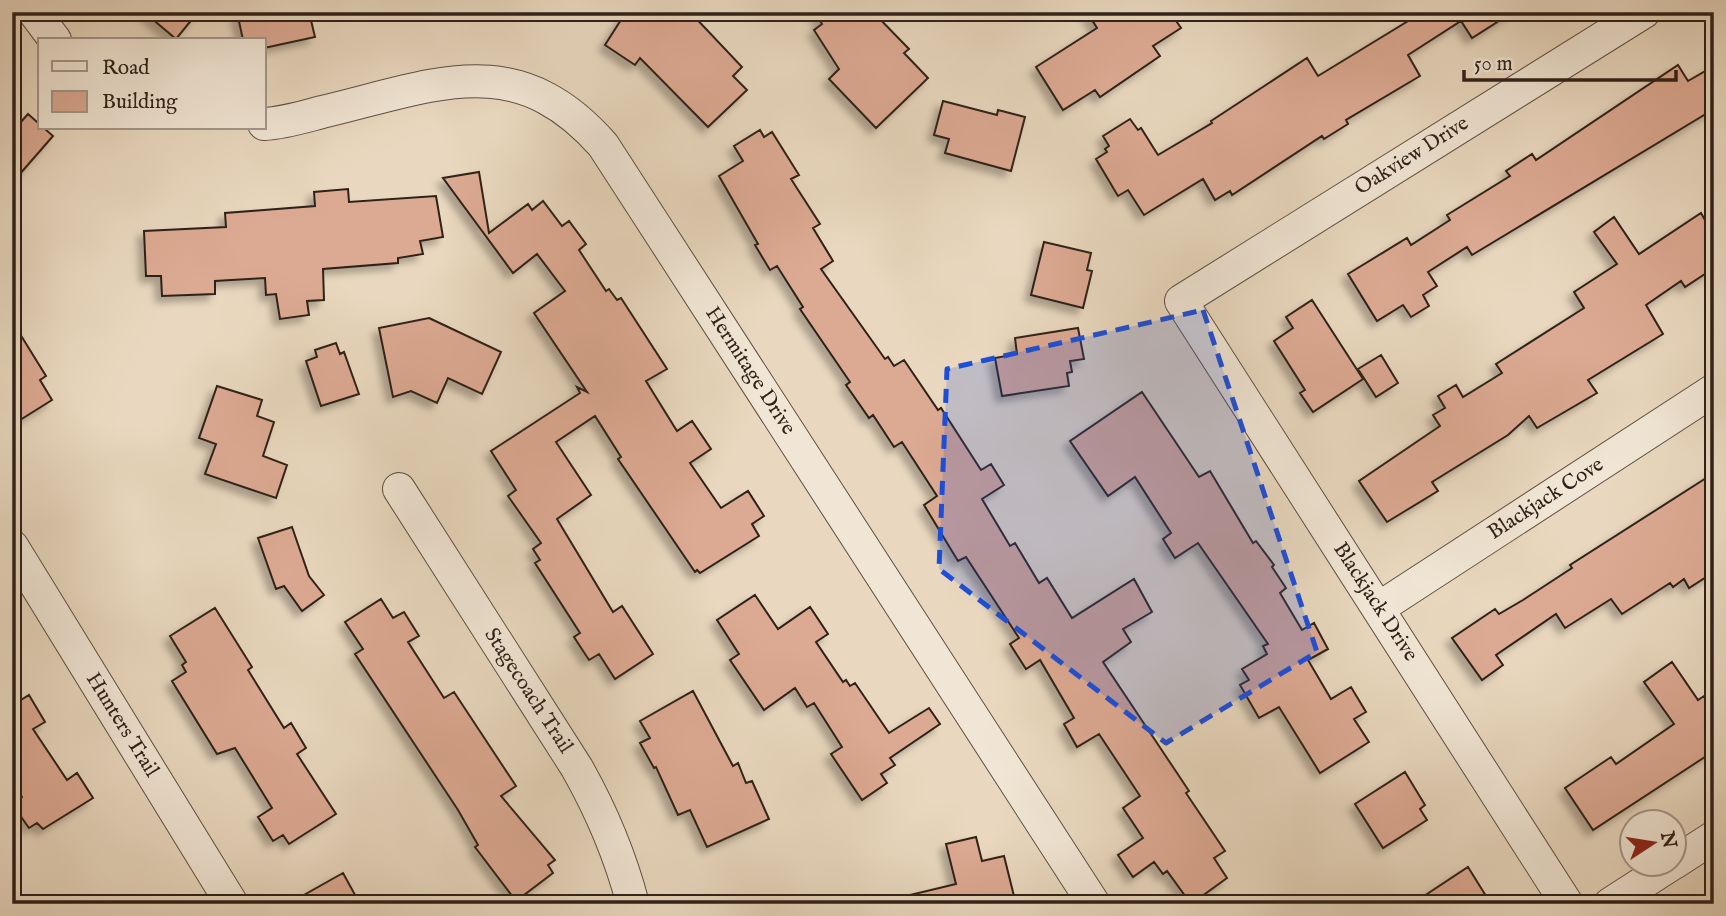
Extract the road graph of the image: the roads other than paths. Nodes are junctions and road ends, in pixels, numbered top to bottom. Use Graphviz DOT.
graph roads {
  1 [pos="34,12"];
  2 [pos="1644,12"];
  3 [pos="54,38"];
  4 [pos="266,124"];
  5 [pos="1181,301"];
  6 [pos="1714,390"];
  7 [pos="399,489"];
  8 [pos="12,546"];
  9 [pos="1379,608"];
  10 [pos="1714,837"];
  11 [pos="1688,853"];
  12 [pos="1650,878"];
  13 [pos="222,900"];
  14 [pos="634,904"];
  15 [pos="1094,904"];
  16 [pos="1567,904"];
  17 [pos="1610,904"];
  1 -- 3 [label="street"];
  2 -- 5 [label="street, Oakview Drive"];
  4 -- 15 [label="street, Hermitage Drive"];
  5 -- 9 [label="street, Blackjack Drive"];
  6 -- 9 [label="street, Blackjack Cove"];
  7 -- 14 [label="street, Stagecoach Trail"];
  8 -- 13 [label="street, Hunters Trail"];
  9 -- 16 [label="street, Blackjack Drive"];
  10 -- 11 [label="street"];
  12 -- 17 [label="street"];
}
